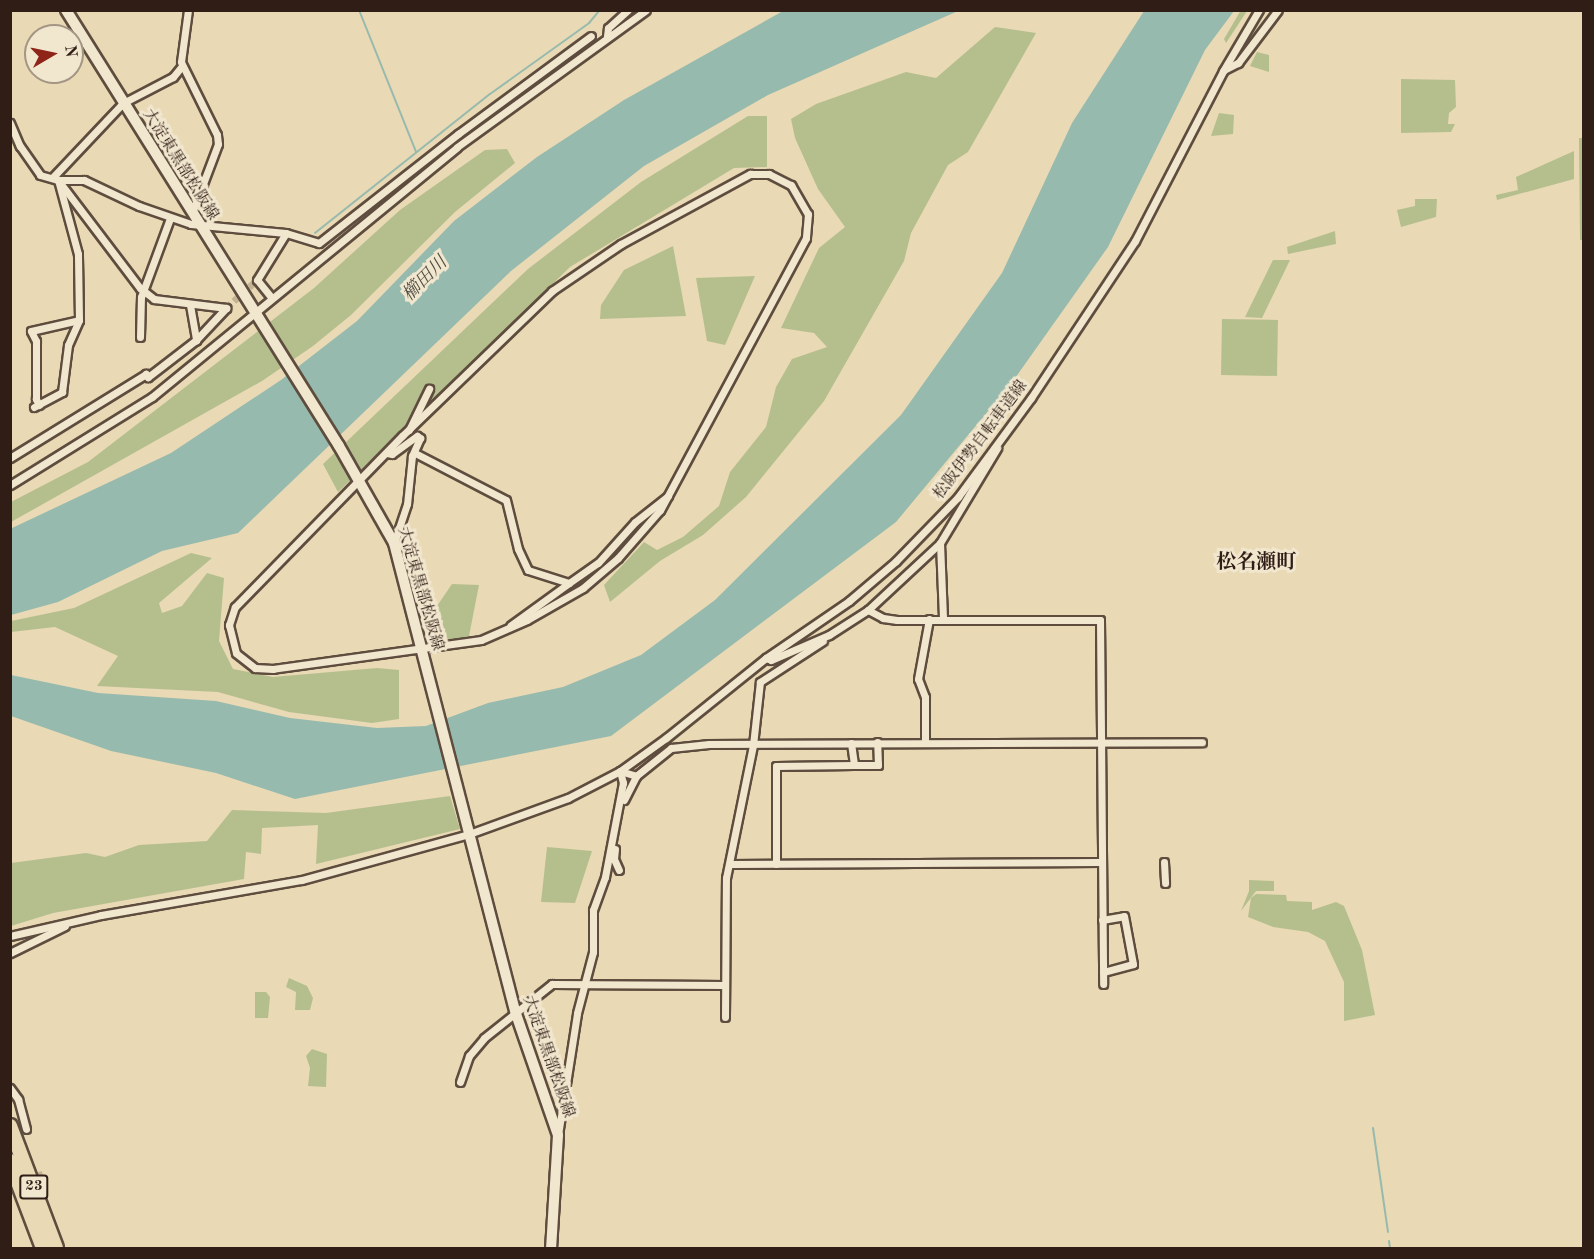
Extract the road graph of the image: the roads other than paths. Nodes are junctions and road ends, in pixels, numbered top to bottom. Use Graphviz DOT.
graph roads {
  1 [pos="66,10"];
  2 [pos="188,10"];
  3 [pos="628,10"];
  4 [pos="646,10"];
  5 [pos="1259,10"];
  6 [pos="1278,10"];
  7 [pos="591,36"];
  8 [pos="607,36"];
  9 [pos="182,66"];
  10 [pos="1222,71"];
  11 [pos="125,105"];
  12 [pos="10,123"];
  13 [pos="20,146"];
  14 [pos="10,149"];
  15 [pos="56,179"];
  16 [pos="193,210"];
  17 [pos="170,218"];
  18 [pos="200,225"];
  19 [pos="286,233"];
  20 [pos="144,292"];
  21 [pos="271,297"];
  22 [pos="190,305"];
  23 [pos="255,313"];
  24 [pos="79,320"];
  25 [pos="140,337"];
  26 [pos="196,340"];
  27 [pos="429,388"];
  28 [pos="409,430"];
  29 [pos="997,445"];
  30 [pos="387,453"];
  31 [pos="414,453"];
  32 [pos="10,458"];
  33 [pos="359,478"];
  34 [pos="10,485"];
  35 [pos="668,496"];
  36 [pos="394,543"];
  37 [pos="940,543"];
  38 [pos="568,583"];
  39 [pos="868,610"];
  40 [pos="929,620"];
  41 [pos="942,620"];
  42 [pos="505,631"];
  43 [pos="829,635"];
  44 [pos="422,651"];
  45 [pos="766,658"];
  46 [pos="1100,741"];
  47 [pos="877,742"];
  48 [pos="1202,742"];
  49 [pos="851,743"];
  50 [pos="925,743"];
  51 [pos="753,745"];
  52 [pos="854,765"];
  53 [pos="620,771"];
  54 [pos="636,776"];
  55 [pos="469,832"];
  56 [pos="613,841"];
  57 [pos="1100,862"];
  58 [pos="1164,862"];
  59 [pos="731,864"];
  60 [pos="776,864"];
  61 [pos="620,870"];
  62 [pos="1164,883"];
  63 [pos="1101,920"];
  64 [pos="74,921"];
  65 [pos="10,936"];
  66 [pos="10,953"];
  67 [pos="1103,972"];
  68 [pos="1103,984"];
  69 [pos="725,985"];
  70 [pos="586,986"];
  71 [pos="516,1014"];
  72 [pos="725,1017"];
  73 [pos="460,1082"];
  74 [pos="10,1088"];
  75 [pos="10,1126"];
  76 [pos="26,1129"];
  77 [pos="558,1135"];
  78 [pos="10,1161"];
  79 [pos="43,1248"];
  80 [pos="56,1248"];
  81 [pos="550,1248"];
  1 -- 11 [label="main road, 大淀東黒部松阪線"];
  2 -- 9 [label="street"];
  3 -- 8 [label="street"];
  4 -- 8 [label="street"];
  5 -- 10 [label="street, 松阪伊勢自転車道線"];
  6 -- 10 [label="street"];
  7 -- 19 [label="street"];
  8 -- 21 [label="street"];
  9 -- 11 [label="street"];
  9 -- 16 [label="street"];
  10 -- 29 [label="street, 松阪伊勢自転車道線"];
  11 -- 15 [label="street"];
  11 -- 16 [label="main road, 大淀東黒部松阪線"];
  12 -- 13 [label="street"];
  13 -- 14 [label="street"];
  13 -- 15 [label="street"];
  15 -- 17 [label="street"];
  15 -- 20 [label="street"];
  15 -- 24 [label="street"];
  16 -- 18 [label="main road, 大淀東黒部松阪線"];
  17 -- 18 [label="street"];
  17 -- 20 [label="street"];
  18 -- 19 [label="street"];
  18 -- 23 [label="main road, 大淀東黒部松阪線"];
  19 -- 21 [label="street"];
  20 -- 22 [label="street"];
  20 -- 25 [label="street"];
  21 -- 23 [label="street"];
  22 -- 26 [label="street"];
  22 -- 26 [label="street"];
  23 -- 33 [label="main road, 大淀東黒部松阪線"];
  23 -- 34 [label="street"];
  24 -- 24 [label="street"];
  26 -- 32 [label="street"];
  27 -- 28 [label="street"];
  28 -- 30 [label="street"];
  28 -- 35 [label="street"];
  29 -- 37 [label="street"];
  29 -- 45 [label="street, 松阪伊勢自転車道線"];
  30 -- 31 [label="street"];
  30 -- 33 [label="street"];
  31 -- 36 [label="street"];
  31 -- 38 [label="street"];
  33 -- 36 [label="main road, 大淀東黒部松阪線"];
  33 -- 44 [label="street"];
  35 -- 38 [label="street"];
  35 -- 42 [label="street"];
  36 -- 44 [label="main road, 大淀東黒部松阪線"];
  37 -- 39 [label="street"];
  37 -- 41 [label="street"];
  38 -- 42 [label="street"];
  39 -- 40 [label="street"];
  39 -- 43 [label="street"];
  40 -- 41 [label="street"];
  40 -- 50 [label="street"];
  41 -- 46 [label="street"];
  42 -- 44 [label="street"];
  43 -- 45 [label="street"];
  43 -- 51 [label="street"];
  44 -- 55 [label="main road, 大淀東黒部松阪線"];
  45 -- 53 [label="street, 松阪伊勢自転車道線"];
  46 -- 48 [label="street"];
  46 -- 50 [label="street"];
  46 -- 57 [label="street"];
  47 -- 49 [label="street"];
  47 -- 50 [label="street"];
  47 -- 52 [label="street"];
  49 -- 51 [label="street"];
  49 -- 52 [label="street"];
  51 -- 54 [label="street"];
  51 -- 59 [label="street"];
  52 -- 60 [label="street"];
  53 -- 54 [label="street"];
  53 -- 55 [label="street, 松阪伊勢自転車道線"];
  53 -- 56 [label="street"];
  54 -- 56 [label="street"];
  55 -- 64 [label="street, 松阪伊勢自転車道線"];
  55 -- 71 [label="main road, 大淀東黒部松阪線"];
  56 -- 61 [label="street"];
  56 -- 70 [label="street"];
  57 -- 60 [label="street"];
  57 -- 63 [label="street"];
  58 -- 62 [label="street"];
  59 -- 60 [label="street"];
  59 -- 69 [label="street"];
  63 -- 67 [label="street"];
  63 -- 67 [label="street"];
  64 -- 65 [label="street"];
  64 -- 66 [label="street"];
  67 -- 68 [label="street"];
  69 -- 70 [label="street"];
  69 -- 72 [label="street"];
  70 -- 71 [label="street"];
  70 -- 77 [label="street"];
  71 -- 73 [label="street"];
  71 -- 77 [label="main road, 大淀東黒部松阪線"];
  74 -- 76 [label="street"];
  75 -- 80 [label="highway, 23"];
  77 -- 81 [label="main road, 大淀東黒部松阪線"];
  78 -- 79 [label="highway, 23"];
}
